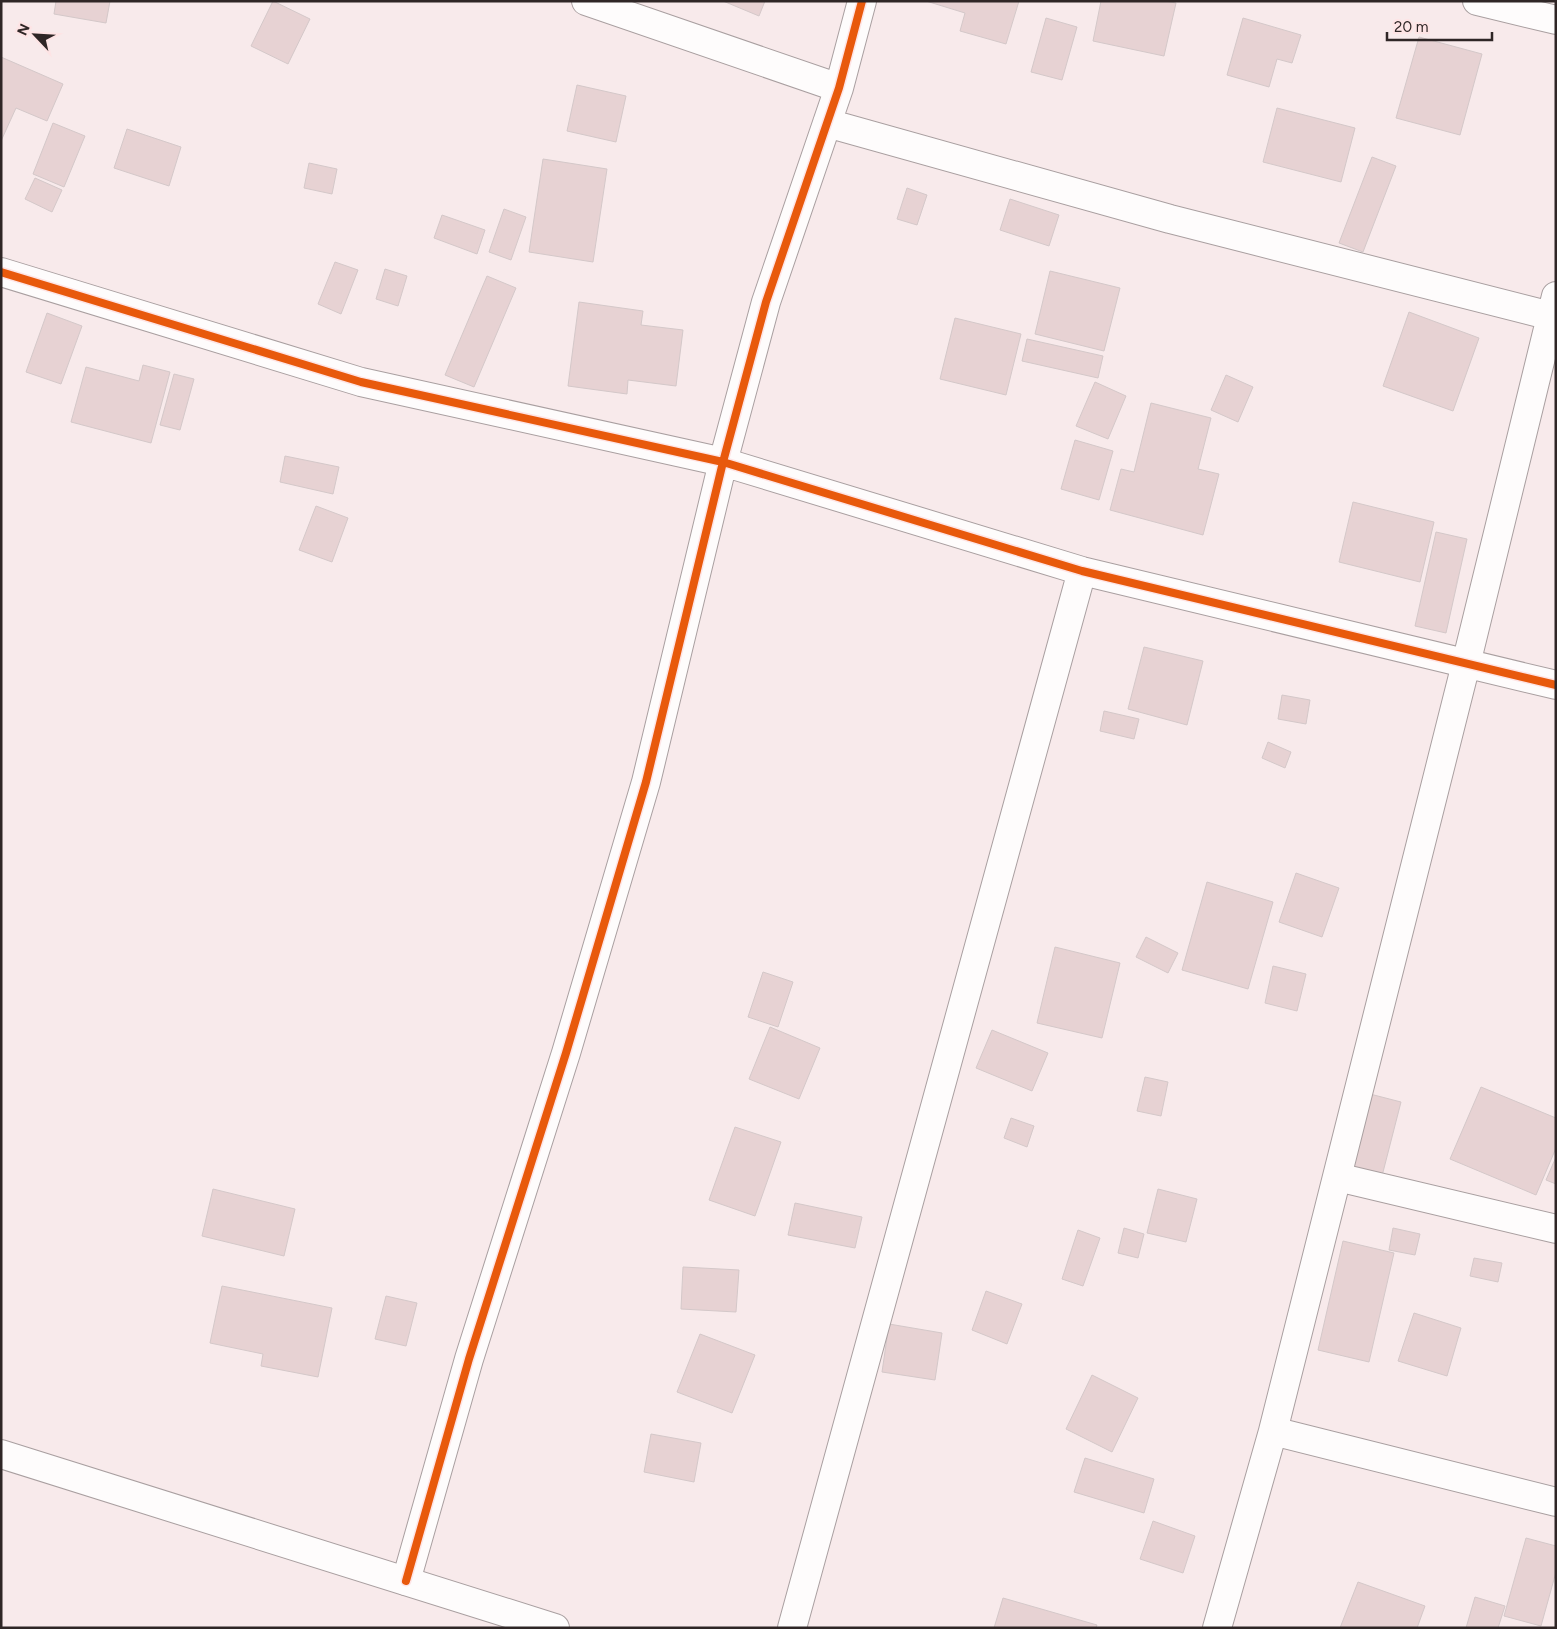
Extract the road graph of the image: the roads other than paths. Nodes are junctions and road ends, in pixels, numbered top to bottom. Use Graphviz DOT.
graph roads {
  1 [pos="586,1"];
  2 [pos="862,1"];
  3 [pos="1477,1"];
  4 [pos="1556,20"];
  5 [pos="839,88"];
  6 [pos="827,123"];
  7 [pos="1,272"];
  8 [pos="1553,306"];
  9 [pos="723,462"];
  10 [pos="1082,571"];
  11 [pos="1466,664"];
  12 [pos="1556,685"];
  13 [pos="1337,1177"];
  14 [pos="1556,1229"];
  15 [pos="1273,1431"];
  16 [pos="1,1454"];
  17 [pos="1556,1502"];
  18 [pos="406,1581"];
  19 [pos="555,1628"];
  20 [pos="792,1628"];
  21 [pos="1217,1628"];
  1 -- 5 [label="street"];
  2 -- 5 [label="street"];
  3 -- 4 [label="street"];
  5 -- 6 [label="street"];
  6 -- 8 [label="street"];
  6 -- 9 [label="street"];
  7 -- 9 [label="street"];
  8 -- 11 [label="street"];
  9 -- 10 [label="street"];
  9 -- 18 [label="street"];
  10 -- 11 [label="street"];
  10 -- 20 [label="street"];
  11 -- 12 [label="street"];
  11 -- 13 [label="street"];
  13 -- 14 [label="street"];
  13 -- 15 [label="street"];
  15 -- 17 [label="street"];
  15 -- 21 [label="street"];
  16 -- 18 [label="street"];
  18 -- 19 [label="street"];
}
